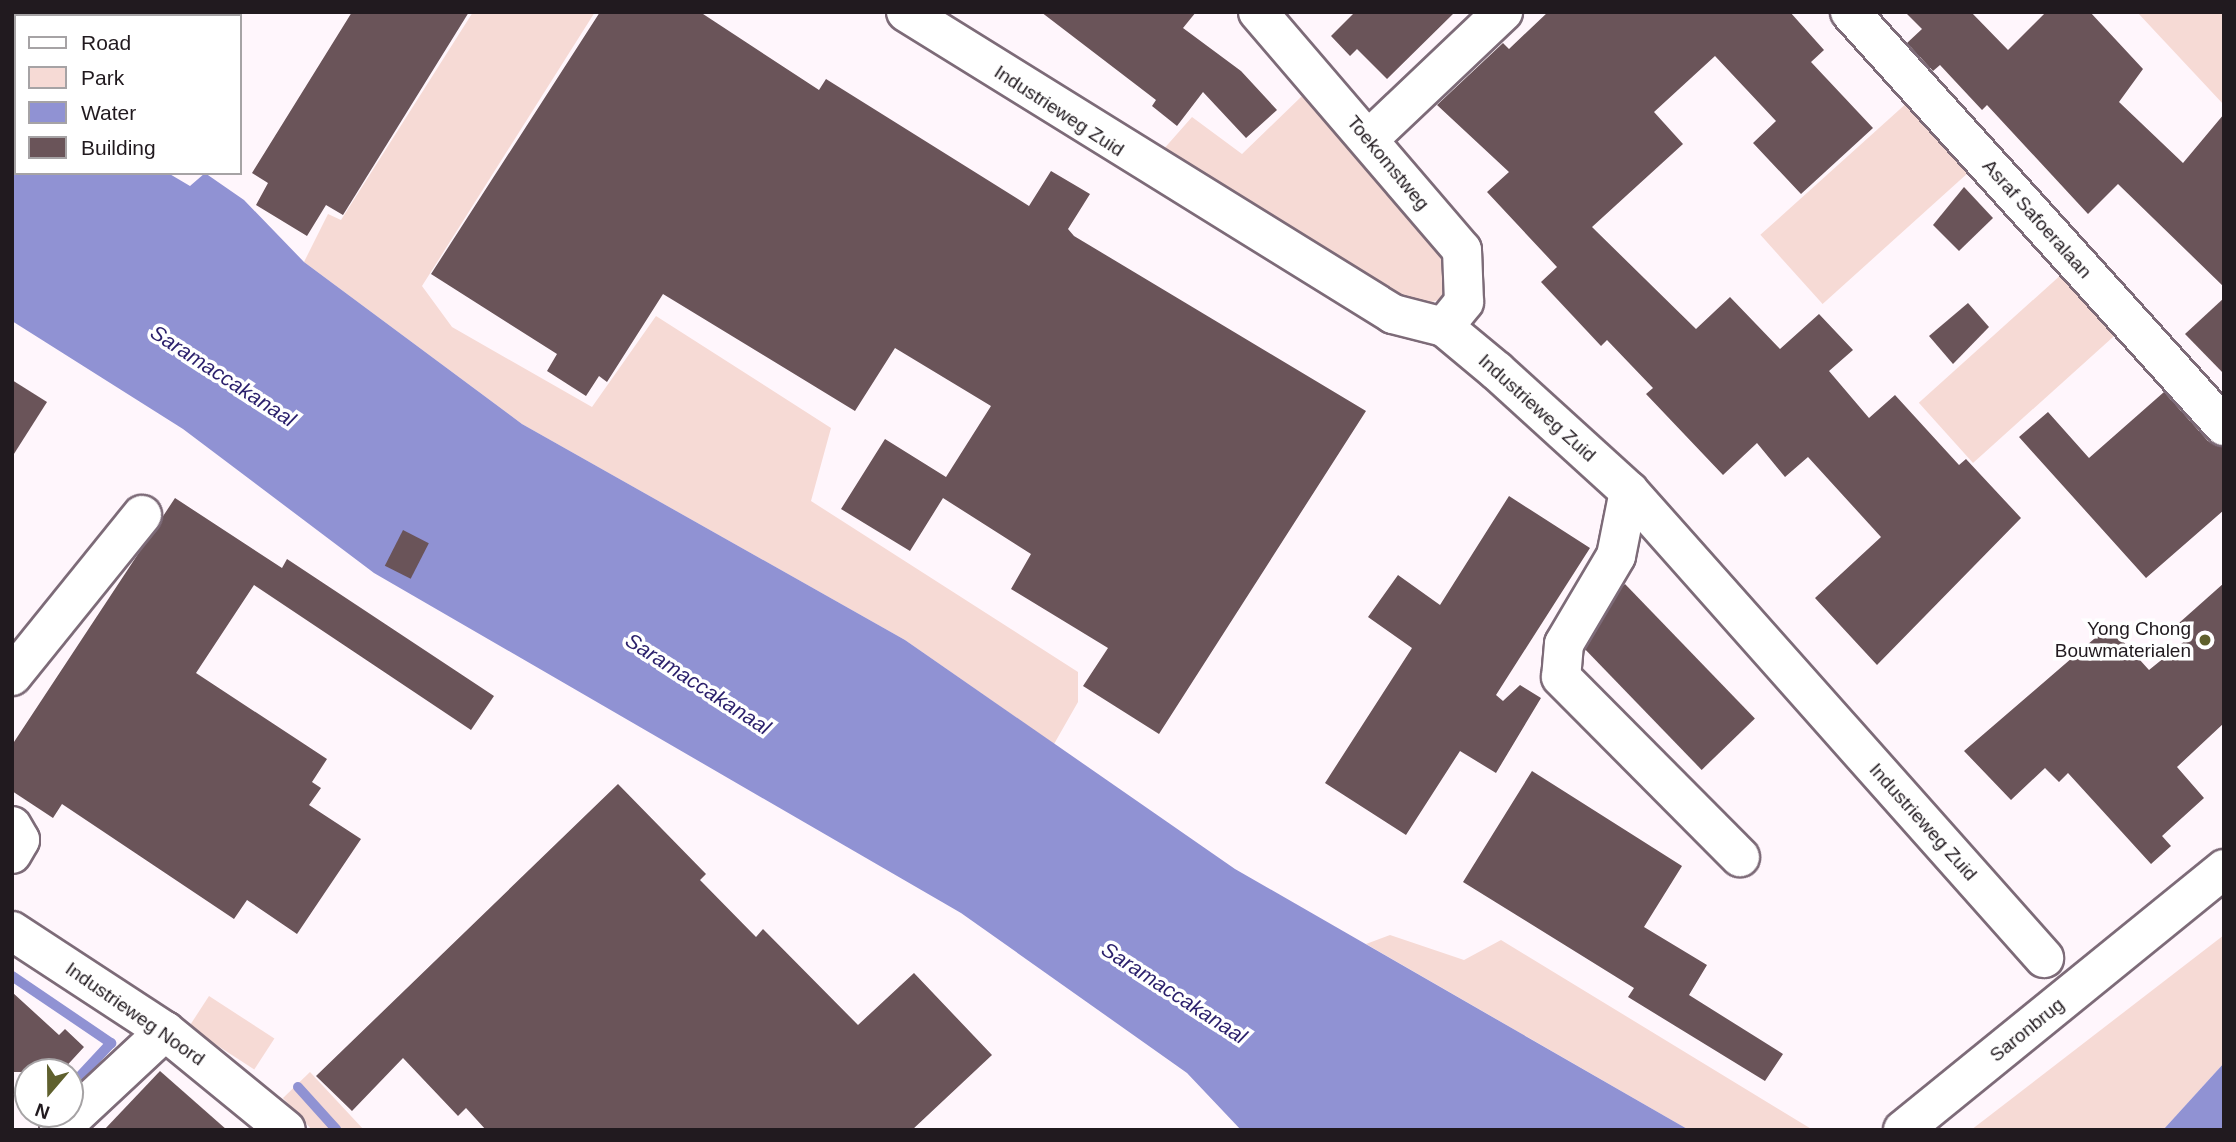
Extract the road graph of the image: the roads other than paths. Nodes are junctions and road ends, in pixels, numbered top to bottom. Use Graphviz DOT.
graph roads {
  1 [pos="906,12"];
  2 [pos="1258,12"];
  3 [pos="1503,12"];
  4 [pos="1850,12"];
  5 [pos="1369,139"];
  6 [pos="1444,327"];
  7 [pos="2220,414"];
  8 [pos="1629,491"];
  9 [pos="142,515"];
  10 [pos="12,676"];
  11 [pos="12,826"];
  12 [pos="12,853"];
  13 [pos="1740,857"];
  14 [pos="2224,869"];
  15 [pos="12,931"];
  16 [pos="2044,958"];
  17 [pos="166,1031"];
  18 [pos="59,1130"];
  19 [pos="286,1130"];
  20 [pos="1903,1130"];
  1 -- 6 [label="street, Industrieweg Zuid"];
  2 -- 5 [label="street, Toekomstweg"];
  3 -- 5 [label="street"];
  4 -- 7 [label="street, Asraf Safoeralaan"];
  5 -- 6 [label="street, Toekomstweg"];
  6 -- 8 [label="street, Industrieweg Zuid"];
  8 -- 13 [label="street"];
  8 -- 16 [label="street, Industrieweg Zuid"];
  9 -- 10 [label="street"];
  11 -- 12 [label="street"];
  14 -- 20 [label="street, Saronbrug"];
  15 -- 17 [label="street, Industrieweg Noord"];
  17 -- 18 [label="street"];
  17 -- 19 [label="street, Industrieweg Noord"];
}
